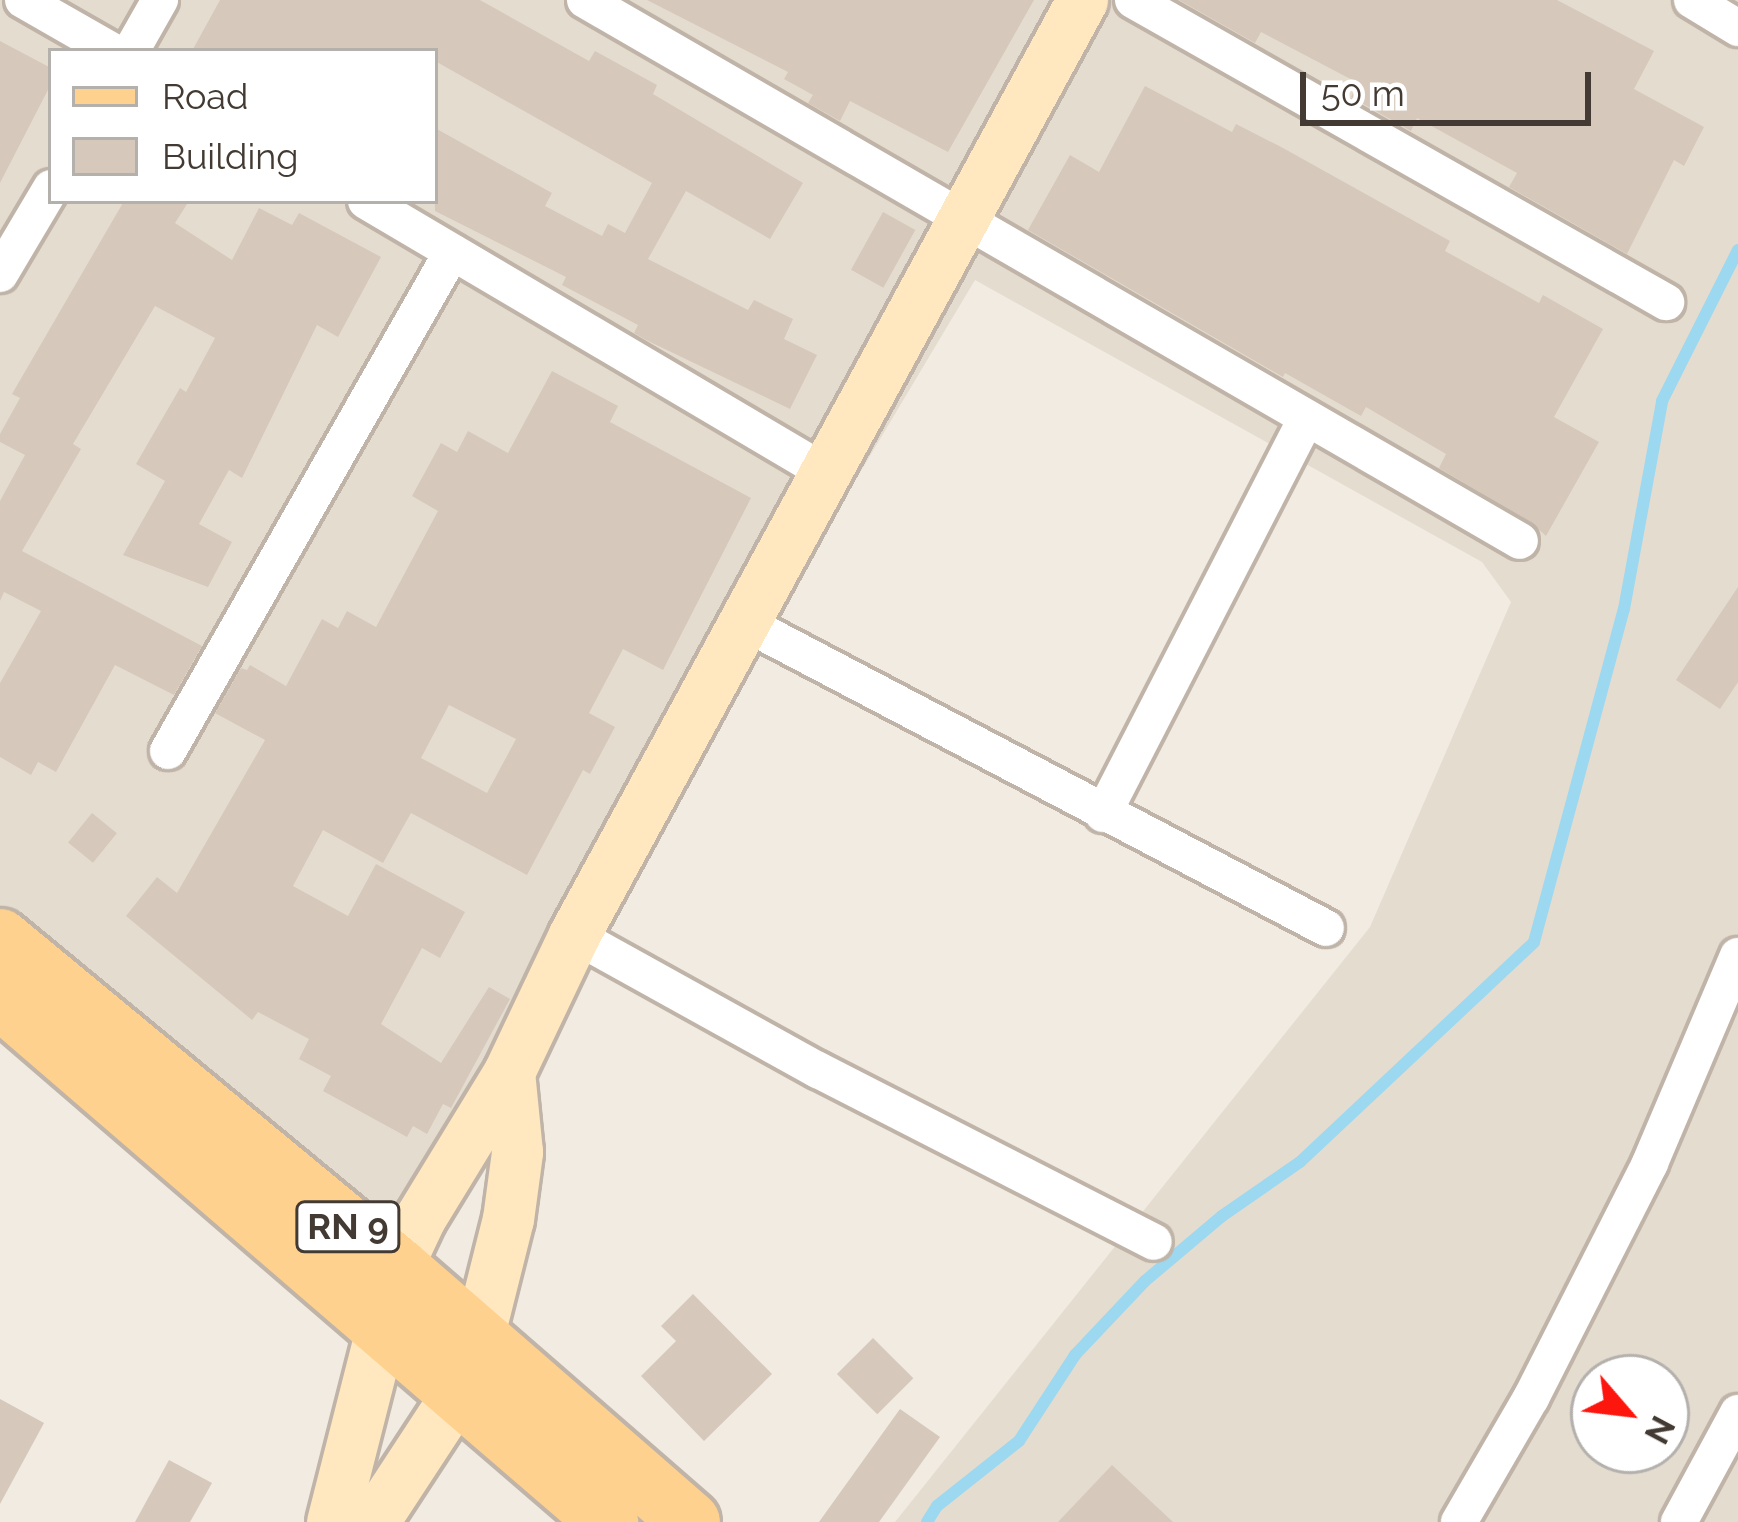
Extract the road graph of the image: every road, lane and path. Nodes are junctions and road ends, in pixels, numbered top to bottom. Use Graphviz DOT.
graph roads {
  1 [pos="23,0"];
  2 [pos="160,0"];
  3 [pos="585,0"];
  4 [pos="1082,0"];
  5 [pos="1132,0"];
  6 [pos="1692,0"];
  7 [pos="1738,28"];
  8 [pos="107,48"];
  9 [pos="133,48"];
  10 [pos="48,193"];
  11 [pos="371,204"];
  12 [pos="962,221"];
  13 [pos="452,252"];
  14 [pos="0,274"];
  15 [pos="1666,302"];
  16 [pos="1306,419"];
  17 [pos="825,472"];
  18 [pos="1520,541"];
  19 [pos="745,622"];
  20 [pos="168,751"];
  21 [pos="1102,814"];
  22 [pos="1326,928"];
  23 [pos="574,935"];
  24 [pos="0,939"];
  25 [pos="1738,956"];
  26 [pos="0,998"];
  27 [pos="509,1072"];
  28 [pos="1154,1242"];
  29 [pos="397,1267"];
  30 [pos="382,1324"];
  31 [pos="467,1367"];
  32 [pos="1738,1413"];
  33 [pos="332,1522"];
  34 [pos="373,1522"];
  35 [pos="608,1522"];
  36 [pos="690,1522"];
  37 [pos="1459,1522"];
  38 [pos="1679,1522"];
  1 -- 8 [label="street"];
  2 -- 9 [label="street"];
  3 -- 12 [label="street"];
  4 -- 12 [label="street"];
  5 -- 15 [label="street"];
  6 -- 7 [label="street"];
  10 -- 14 [label="street"];
  11 -- 13 [label="street"];
  12 -- 16 [label="street"];
  12 -- 17 [label="street"];
  13 -- 17 [label="street"];
  13 -- 20 [label="street"];
  16 -- 18 [label="street"];
  16 -- 21 [label="street"];
  17 -- 19 [label="street"];
  19 -- 21 [label="street"];
  19 -- 23 [label="street"];
  21 -- 22 [label="street"];
  23 -- 27 [label="street"];
  23 -- 28 [label="street"];
  24 -- 29 [label="main road, RN 9"];
  25 -- 37 [label="street"];
  26 -- 30 [label="main road, RN 9"];
  27 -- 29 [label="street"];
  27 -- 31 [label="street"];
  29 -- 30 [label="street"];
  29 -- 31 [label="main road, RN 9"];
  30 -- 31 [label="main road, RN 9"];
  30 -- 33 [label="street"];
  31 -- 34 [label="street"];
  31 -- 35 [label="main road, RN 9"];
  31 -- 36 [label="main road, RN 9"];
  32 -- 38 [label="street"];
}
